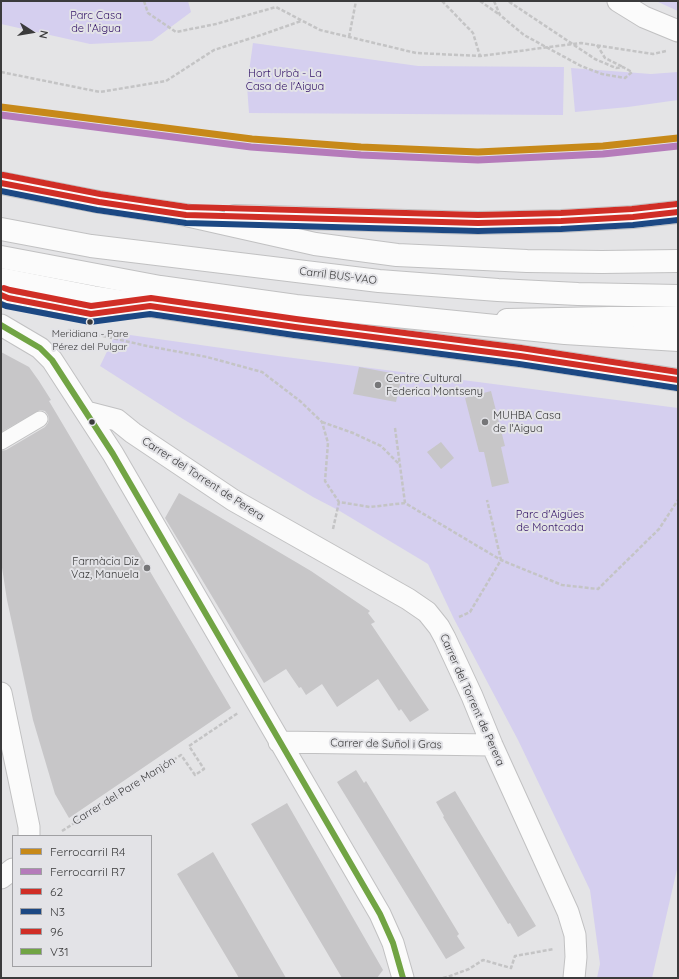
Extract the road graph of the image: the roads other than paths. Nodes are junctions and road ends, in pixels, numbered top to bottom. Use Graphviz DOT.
graph roads {
  1 [pos="618,1"];
  2 [pos="675,40"];
  3 [pos="1,183"];
  4 [pos="678,212"];
  5 [pos="186,215"];
  6 [pos="1,229"];
  7 [pos="1,256"];
  8 [pos="678,261"];
  9 [pos="1,268"];
  10 [pos="95,275"];
  11 [pos="1,279"];
  12 [pos="1,295"];
  13 [pos="678,296"];
  14 [pos="150,306"];
  15 [pos="678,318"];
  16 [pos="436,321"];
  17 [pos="1,325"];
  18 [pos="678,340"];
  19 [pos="678,380"];
  20 [pos="86,412"];
  21 [pos="40,419"];
  22 [pos="133,433"];
  23 [pos="1,442"];
  24 [pos="113,454"];
  25 [pos="1,693"];
  26 [pos="279,742"];
  27 [pos="492,745"];
  28 [pos="30,835"];
  29 [pos="12,871"];
  30 [pos="1,878"];
  31 [pos="403,978"];
  32 [pos="574,978"];
  1 -- 2 [label="street"];
  3 -- 5 [label="highway"];
  4 -- 5 [label="highway"];
  5 -- 8 [label="highway"];
  6 -- 13 [label="highway, Carril BUS-VAO"];
  7 -- 10 [label="highway"];
  9 -- 10 [label="highway"];
  10 -- 16 [label="highway"];
  11 -- 14 [label="highway"];
  12 -- 14 [label="lane"];
  14 -- 19 [label="highway"];
  15 -- 16 [label="highway"];
  16 -- 18 [label="highway"];
  17 -- 20 [label="street"];
  20 -- 22 [label="street, Carrer del Torrent de Perera"];
  20 -- 24 [label="street"];
  21 -- 23 [label="street"];
  22 -- 24 [label="street, Carrer del Torrent de Perera"];
  22 -- 27 [label="street, Carrer del Torrent de Perera"];
  24 -- 26 [label="street"];
  25 -- 28 [label="street"];
  26 -- 27 [label="street, Carrer de Suñol i Gras"];
  26 -- 31 [label="street"];
  27 -- 32 [label="street, Carrer del Torrent de Perera"];
  29 -- 30 [label="street"];
}
